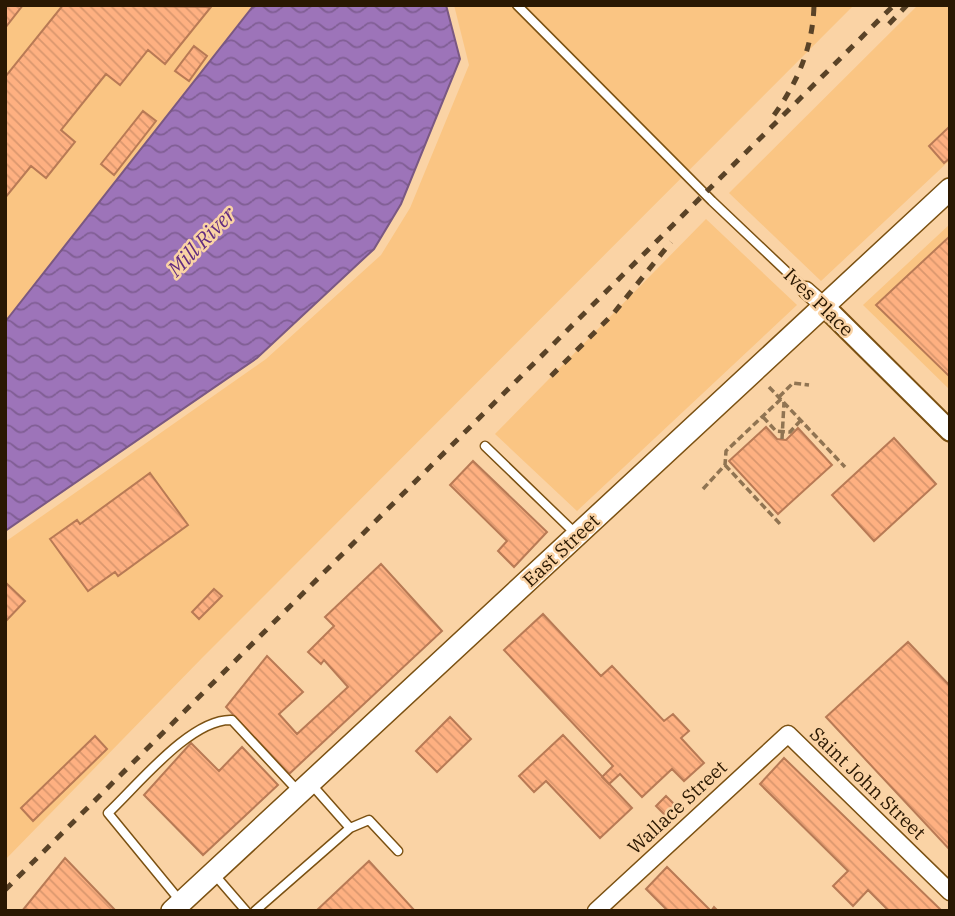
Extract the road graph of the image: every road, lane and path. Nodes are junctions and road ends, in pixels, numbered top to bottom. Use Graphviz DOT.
graph roads {
  1 [pos="516,5"];
  2 [pos="950,189"];
  3 [pos="806,290"];
  4 [pos="824,306"];
  5 [pos="809,385"];
  6 [pos="769,387"];
  7 [pos="781,400"];
  8 [pos="764,417"];
  9 [pos="801,420"];
  10 [pos="950,430"];
  11 [pos="782,432"];
  12 [pos="782,439"];
  13 [pos="485,446"];
  14 [pos="725,465"];
  15 [pos="845,467"];
  16 [pos="703,489"];
  17 [pos="780,525"];
  18 [pos="577,535"];
  19 [pos="788,734"];
  20 [pos="305,787"];
  21 [pos="350,828"];
  22 [pos="398,851"];
  23 [pos="213,873"];
  24 [pos="950,892"];
  25 [pos="176,907"];
  26 [pos="246,911"];
  27 [pos="255,911"];
  28 [pos="596,911"];
  1 -- 3 [label="lane, Ives Place"];
  2 -- 4 [label="main road, East Street"];
  3 -- 4 [label="street, Ives Place"];
  4 -- 10 [label="street, Ives Place"];
  4 -- 18 [label="main road, East Street"];
  5 -- 7 [label="path"];
  6 -- 7 [label="path"];
  7 -- 8 [label="path"];
  7 -- 9 [label="path"];
  7 -- 11 [label="path"];
  8 -- 11 [label="path"];
  8 -- 14 [label="path"];
  9 -- 11 [label="path"];
  9 -- 15 [label="path"];
  11 -- 12 [label="path"];
  13 -- 18 [label="lane"];
  14 -- 16 [label="path"];
  14 -- 17 [label="path"];
  18 -- 20 [label="main road, East Street"];
  19 -- 24 [label="street, Saint John Street"];
  19 -- 28 [label="street, Wallace Street"];
  20 -- 21 [label="lane"];
  20 -- 23 [label="main road, East Street"];
  20 -- 25 [label="lane"];
  21 -- 22 [label="lane"];
  21 -- 27 [label="lane"];
  23 -- 25 [label="main road, East Street"];
  23 -- 26 [label="lane"];
}
